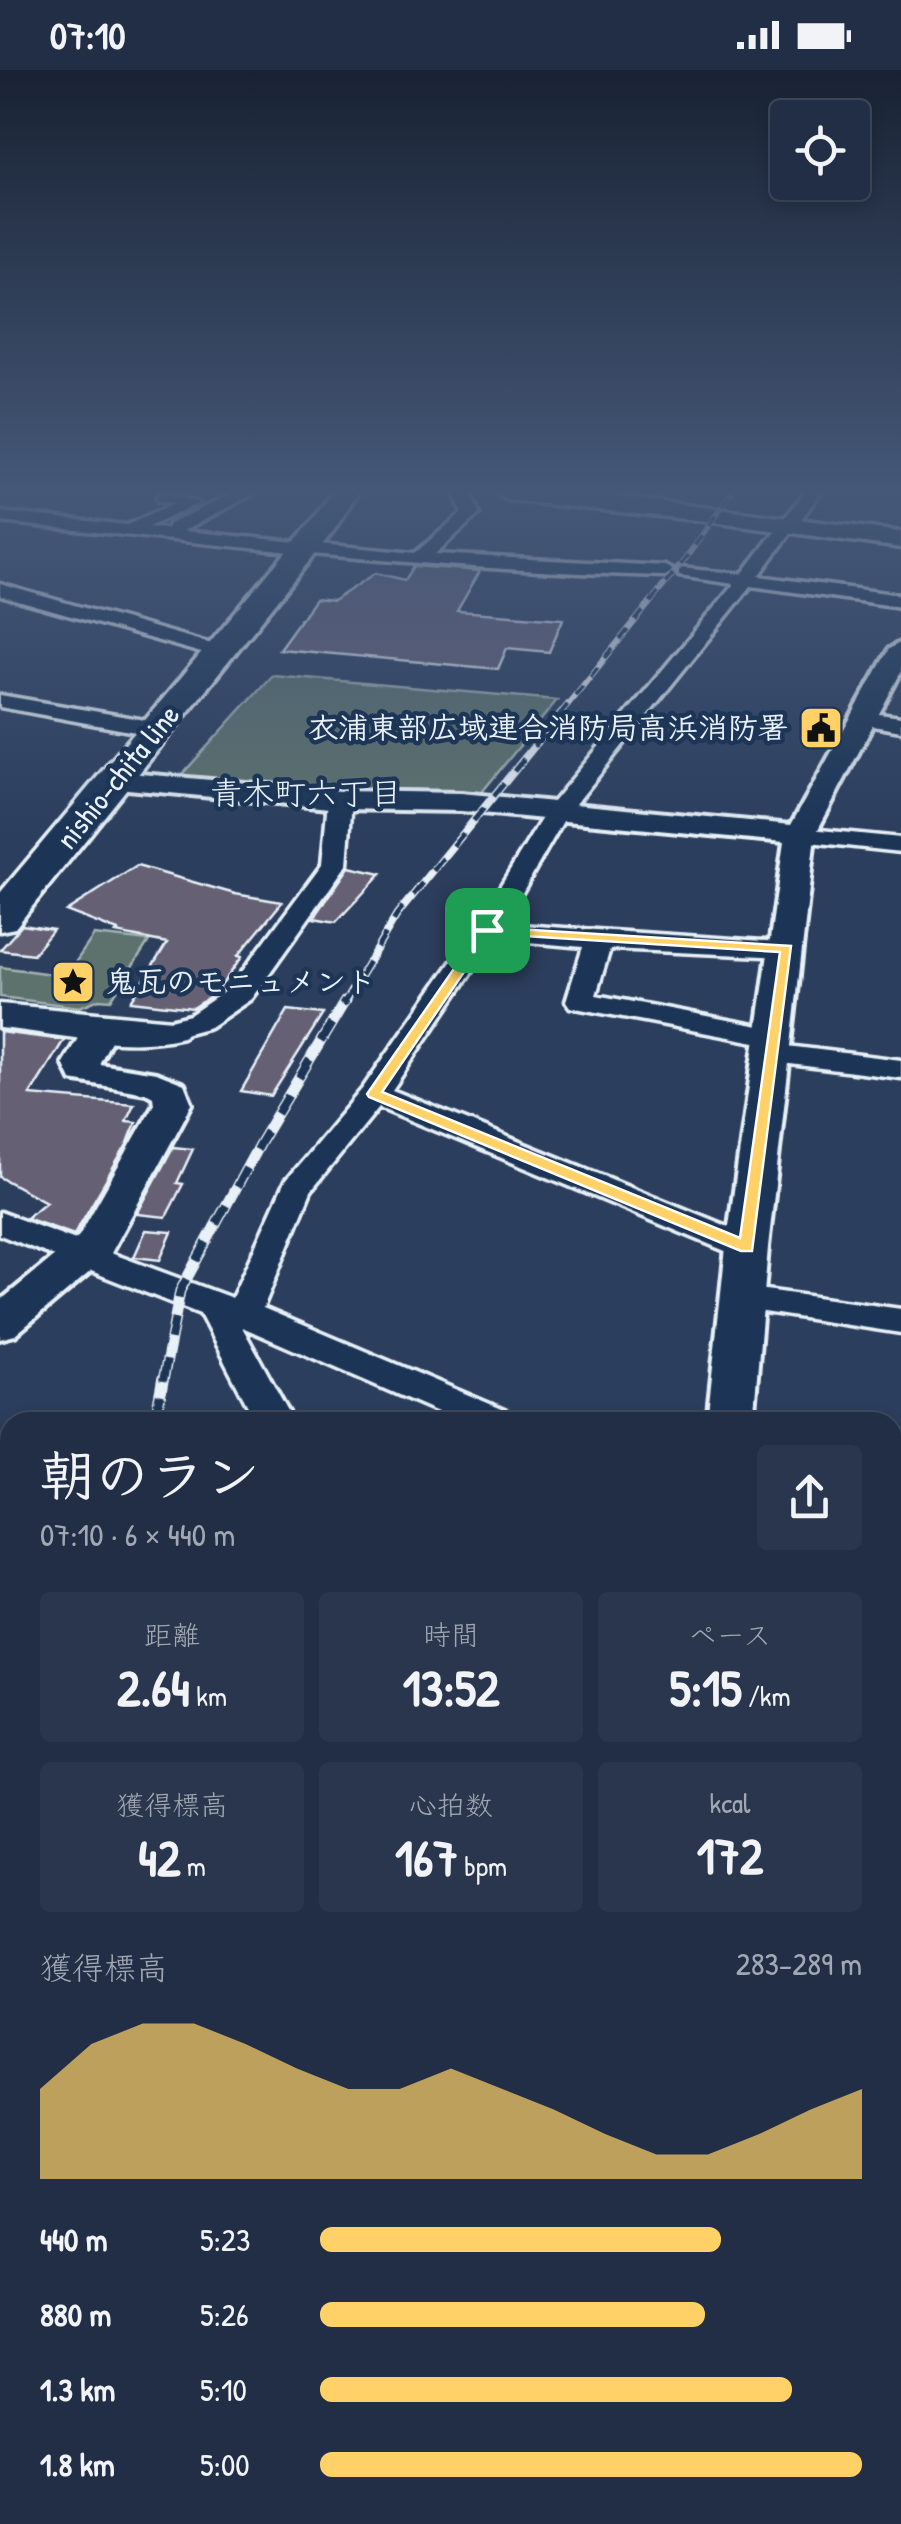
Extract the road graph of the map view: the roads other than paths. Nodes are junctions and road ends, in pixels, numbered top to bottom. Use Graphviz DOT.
graph roads {
  1 [pos="58,607"];
  2 [pos="257,607"];
  3 [pos="723,607"];
  4 [pos="901,648"];
  5 [pos="219,652"];
  6 [pos="0,702"];
  7 [pos="864,718"];
  8 [pos="901,724"];
  9 [pos="157,729"];
  10 [pos="117,780"];
  11 [pos="340,800"];
  12 [pos="556,813"];
  13 [pos="800,836"];
  14 [pos="901,845"];
  15 [pos="0,919"];
  16 [pos="487,930"];
  17 [pos="599,940"];
  18 [pos="786,949"];
  19 [pos="0,1016"];
  20 [pos="101,1027"];
  21 [pos="169,1029"];
  22 [pos="775,1045"];
  23 [pos="901,1069"];
  24 [pos="374,1094"];
  25 [pos="0,1223"];
  26 [pos="747,1247"];
  27 [pos="82,1257"];
  28 [pos="744,1299"];
  29 [pos="228,1309"];
  30 [pos="901,1321"];
  31 [pos="0,1324"];
  32 [pos="271,1412"];
  33 [pos="472,1412"];
  34 [pos="731,1412"];
  1 -- 5 [label="street"];
  2 -- 5 [label="main road, nishio-chita line"];
  3 -- 12 [label="street"];
  4 -- 7 [label="street"];
  5 -- 9 [label="main road, nishio-chita line"];
  6 -- 9 [label="street"];
  7 -- 8 [label="street"];
  7 -- 13 [label="street"];
  9 -- 10 [label="main road, nishio-chita line"];
  10 -- 11 [label="street"];
  10 -- 15 [label="main road, nishio-chita line"];
  11 -- 12 [label="street"];
  11 -- 21 [label="street"];
  12 -- 13 [label="street"];
  12 -- 16 [label="street"];
  13 -- 14 [label="street"];
  13 -- 18 [label="street"];
  16 -- 17 [label="street"];
  16 -- 24 [label="street"];
  17 -- 18 [label="street"];
  17 -- 22 [label="street"];
  18 -- 22 [label="street"];
  19 -- 20 [label="main road"];
  20 -- 21 [label="main road"];
  20 -- 27 [label="street"];
  22 -- 23 [label="street"];
  22 -- 26 [label="street"];
  24 -- 26 [label="street"];
  24 -- 29 [label="street"];
  25 -- 27 [label="street"];
  26 -- 28 [label="street"];
  27 -- 29 [label="street"];
  27 -- 31 [label="street"];
  28 -- 30 [label="street"];
  28 -- 34 [label="street"];
  29 -- 32 [label="street"];
  29 -- 33 [label="street"];
}
